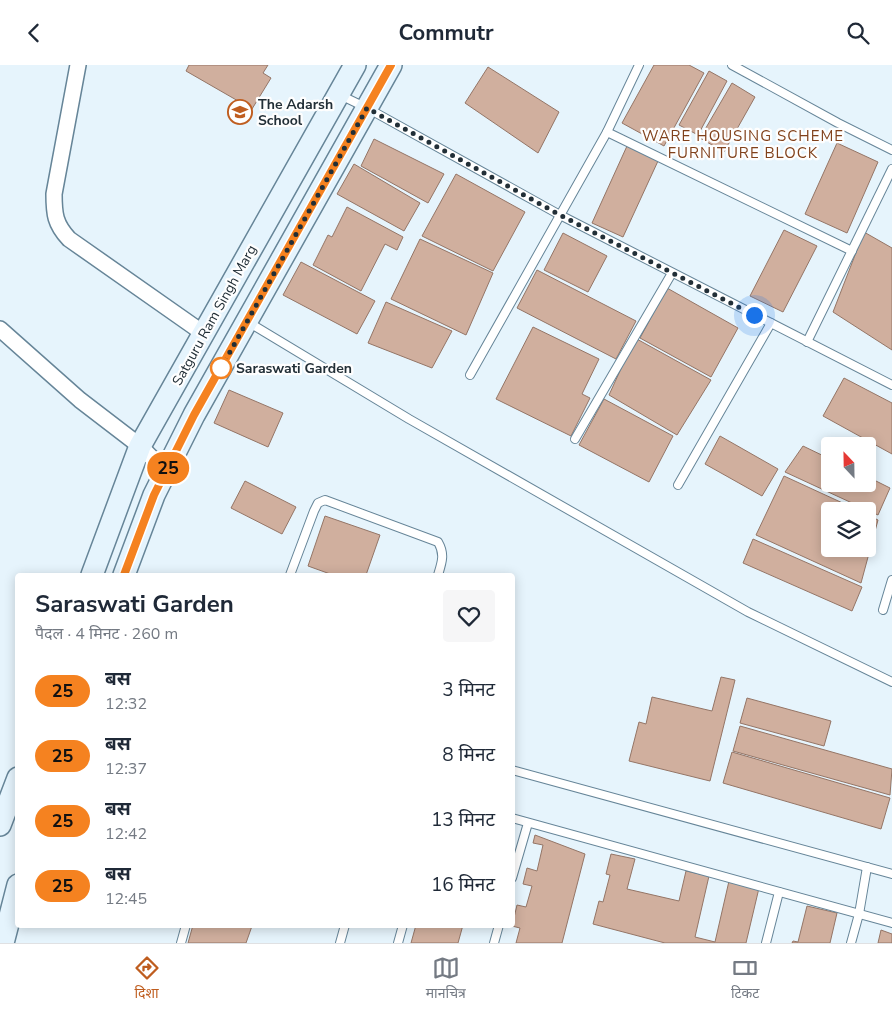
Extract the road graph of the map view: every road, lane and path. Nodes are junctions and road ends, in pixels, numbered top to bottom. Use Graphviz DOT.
graph roads {
  1 [pos="78,65"];
  2 [pos="355,65"];
  3 [pos="391,65"];
  4 [pos="639,65"];
  5 [pos="732,65"];
  6 [pos="339,94"];
  7 [pos="367,108"];
  8 [pos="607,132"];
  9 [pos="892,150"];
  10 [pos="892,169"];
  11 [pos="560,215"];
  12 [pos="852,251"];
  13 [pos="672,273"];
  14 [pos="247,321"];
  15 [pos="771,323"];
  16 [pos="0,329"];
  17 [pos="203,333"];
  18 [pos="807,342"];
  19 [pos="470,375"];
  20 [pos="892,385"];
  21 [pos="575,439"];
  22 [pos="140,446"];
  23 [pos="166,473"];
  24 [pos="678,485"];
  25 [pos="93,573"];
  26 [pos="125,573"];
  27 [pos="291,573"];
  28 [pos="439,573"];
  29 [pos="892,580"];
  30 [pos="883,610"];
  31 [pos="892,682"];
  32 [pos="515,771"];
  33 [pos="15,786"];
  34 [pos="515,820"];
  35 [pos="528,823"];
  36 [pos="0,825"];
  37 [pos="867,867"];
  38 [pos="515,868"];
  39 [pos="892,874"];
  40 [pos="779,892"];
  41 [pos="15,897"];
  42 [pos="859,914"];
  43 [pos="892,923"];
  44 [pos="185,928"];
  45 [pos="344,928"];
  46 [pos="403,928"];
  47 [pos="498,928"];
  48 [pos="3,943"];
  49 [pos="181,943"];
  50 [pos="340,943"];
  51 [pos="398,943"];
  52 [pos="494,943"];
  53 [pos="766,943"];
  54 [pos="851,943"];
  1 -- 17 [label="street"];
  2 -- 6 [label="main road, Satguru Ram Singh Marg"];
  3 -- 7 [label="main road"];
  4 -- 8 [label="lane"];
  5 -- 9 [label="lane"];
  6 -- 7 [label="lane"];
  6 -- 17 [label="main road, Satguru Ram Singh Marg"];
  7 -- 11 [label="lane"];
  7 -- 14 [label="main road"];
  8 -- 11 [label="lane"];
  8 -- 12 [label="lane"];
  10 -- 12 [label="lane"];
  11 -- 13 [label="lane"];
  11 -- 19 [label="lane"];
  12 -- 18 [label="lane"];
  13 -- 15 [label="lane"];
  13 -- 21 [label="lane"];
  14 -- 23 [label="main road"];
  14 -- 31 [label="lane"];
  15 -- 18 [label="lane"];
  15 -- 24 [label="lane"];
  16 -- 22 [label="street"];
  17 -- 22 [label="main road, Satguru Ram Singh Marg"];
  18 -- 20 [label="lane"];
  22 -- 23 [label="street"];
  22 -- 25 [label="main road, Satguru Ram Singh Marg"];
  23 -- 26 [label="main road"];
  27 -- 28 [label="lane"];
  29 -- 30 [label="lane"];
  32 -- 37 [label="lane"];
  33 -- 36 [label="main road"];
  34 -- 35 [label="lane"];
  35 -- 38 [label="lane"];
  35 -- 40 [label="lane"];
  37 -- 39 [label="lane"];
  37 -- 42 [label="lane"];
  40 -- 42 [label="lane"];
  40 -- 53 [label="lane"];
  41 -- 48 [label="main road"];
  42 -- 43 [label="lane"];
  42 -- 54 [label="lane"];
  44 -- 49 [label="lane"];
  45 -- 50 [label="lane"];
  46 -- 51 [label="lane"];
  47 -- 52 [label="lane"];
}
